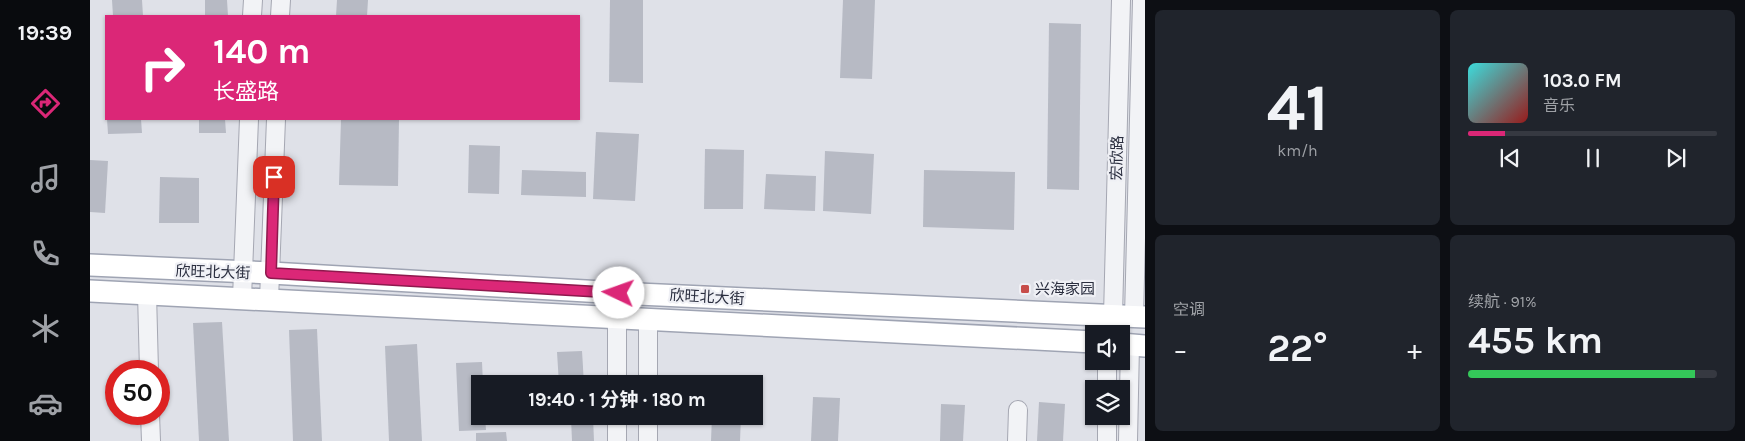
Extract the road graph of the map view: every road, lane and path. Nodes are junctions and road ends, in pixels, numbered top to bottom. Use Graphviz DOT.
graph roads {
  1 [pos="253,0"];
  2 [pos="281,0"];
  3 [pos="1121,0"];
  4 [pos="1142,0"];
  5 [pos="252,15"];
  6 [pos="280,15"];
  7 [pos="249,120"];
  8 [pos="276,120"];
  9 [pos="90,265"];
  10 [pos="243,273"];
  11 [pos="271,273"];
  12 [pos="90,291"];
  13 [pos="147,294"];
  14 [pos="242,298"];
  15 [pos="269,300"];
  16 [pos="1131,316"];
  17 [pos="617,317"];
  18 [pos="648,319"];
  19 [pos="1085,342"];
  20 [pos="1132,345"];
  21 [pos="149,360"];
  22 [pos="617,375"];
  23 [pos="648,375"];
  24 [pos="1018,410"];
  25 [pos="150,425"];
  26 [pos="617,425"];
  27 [pos="648,425"];
  28 [pos="1107,425"];
  29 [pos="151,441"];
  30 [pos="618,441"];
  31 [pos="648,441"];
  32 [pos="1016,441"];
  33 [pos="1107,441"];
  34 [pos="1128,441"];
  1 -- 5 [label="street"];
  2 -- 6 [label="street"];
  3 -- 16 [label="street, 宏欣路"];
  4 -- 16 [label="street, 宏欣路"];
  7 -- 10 [label="street"];
  8 -- 11 [label="street"];
  9 -- 10 [label="main road, 欣旺北大街"];
  10 -- 11 [label="main road, 欣旺北大街"];
  10 -- 14 [label="street"];
  11 -- 15 [label="street"];
  11 -- 16 [label="main road, 欣旺北大街"];
  12 -- 13 [label="main road, 欣旺北大街"];
  13 -- 14 [label="main road, 欣旺北大街"];
  13 -- 21 [label="street"];
  14 -- 15 [label="main road, 欣旺北大街"];
  15 -- 17 [label="main road, 欣旺北大街"];
  17 -- 18 [label="main road, 欣旺北大街"];
  17 -- 22 [label="street"];
  18 -- 19 [label="main road, 欣旺北大街"];
  18 -- 23 [label="street"];
  20 -- 34 [label="street"];
  24 -- 32 [label="street"];
  25 -- 29 [label="street"];
  26 -- 30 [label="street"];
  27 -- 31 [label="street"];
  28 -- 33 [label="street"];
}
